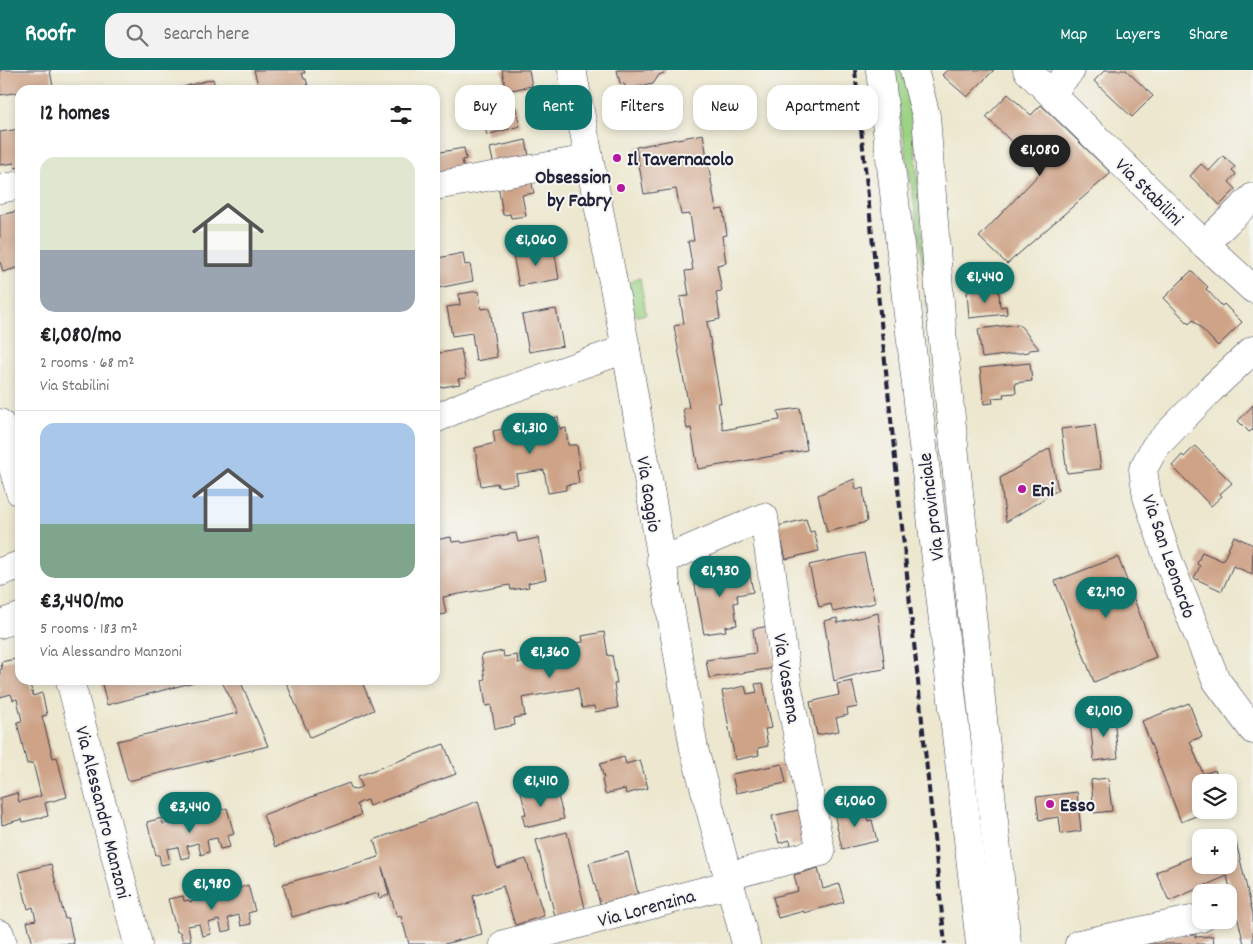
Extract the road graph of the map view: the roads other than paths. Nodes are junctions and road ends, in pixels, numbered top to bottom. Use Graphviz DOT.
graph roads {
  1 [pos="572,70"];
  2 [pos="880,70"];
  3 [pos="914,70"];
  4 [pos="1027,70"];
  5 [pos="1071,70"];
  6 [pos="1050,92"];
  7 [pos="589,159"];
  8 [pos="440,185"];
  9 [pos="15,186"];
  10 [pos="0,189"];
  11 [pos="1253,197"];
  12 [pos="1204,244"];
  13 [pos="1253,289"];
  14 [pos="626,348"];
  15 [pos="1253,350"];
  16 [pos="440,417"];
  17 [pos="0,423"];
  18 [pos="15,475"];
  19 [pos="661,561"];
  20 [pos="15,567"];
  21 [pos="0,572"];
  22 [pos="15,619"];
  23 [pos="0,624"];
  24 [pos="71,685"];
  25 [pos="1253,730"];
  26 [pos="729,880"];
  27 [pos="1192,920"];
  28 [pos="0,934"];
  29 [pos="3,944"];
  30 [pos="138,944"];
  31 [pos="504,944"];
  32 [pos="746,944"];
  33 [pos="980,944"];
  34 [pos="1007,944"];
  35 [pos="1079,944"];
  1 -- 7 [label="street, Via Gaggio"];
  2 -- 33 [label="street, Via provinciale"];
  3 -- 34 [label="street"];
  4 -- 6 [label="street, Via Stabilini"];
  5 -- 6 [label="street"];
  6 -- 12 [label="street, Via Stabilini"];
  7 -- 8 [label="street"];
  7 -- 14 [label="street, Via Gaggio"];
  9 -- 10 [label="street"];
  11 -- 12 [label="street"];
  12 -- 13 [label="street, Via Stabilini"];
  14 -- 16 [label="street"];
  14 -- 19 [label="street, Via Gaggio"];
  15 -- 25 [label="street, Via San Leonardo"];
  17 -- 18 [label="street"];
  19 -- 26 [label="street, Via Gaggio"];
  19 -- 26 [label="street, Via Vassena"];
  20 -- 21 [label="street"];
  22 -- 23 [label="street"];
  24 -- 30 [label="street, Via Alessandro Manzoni"];
  26 -- 31 [label="street, Via Lorenzina"];
  26 -- 32 [label="street, Via Gaggio"];
  27 -- 35 [label="street"];
  28 -- 29 [label="street"];
}
